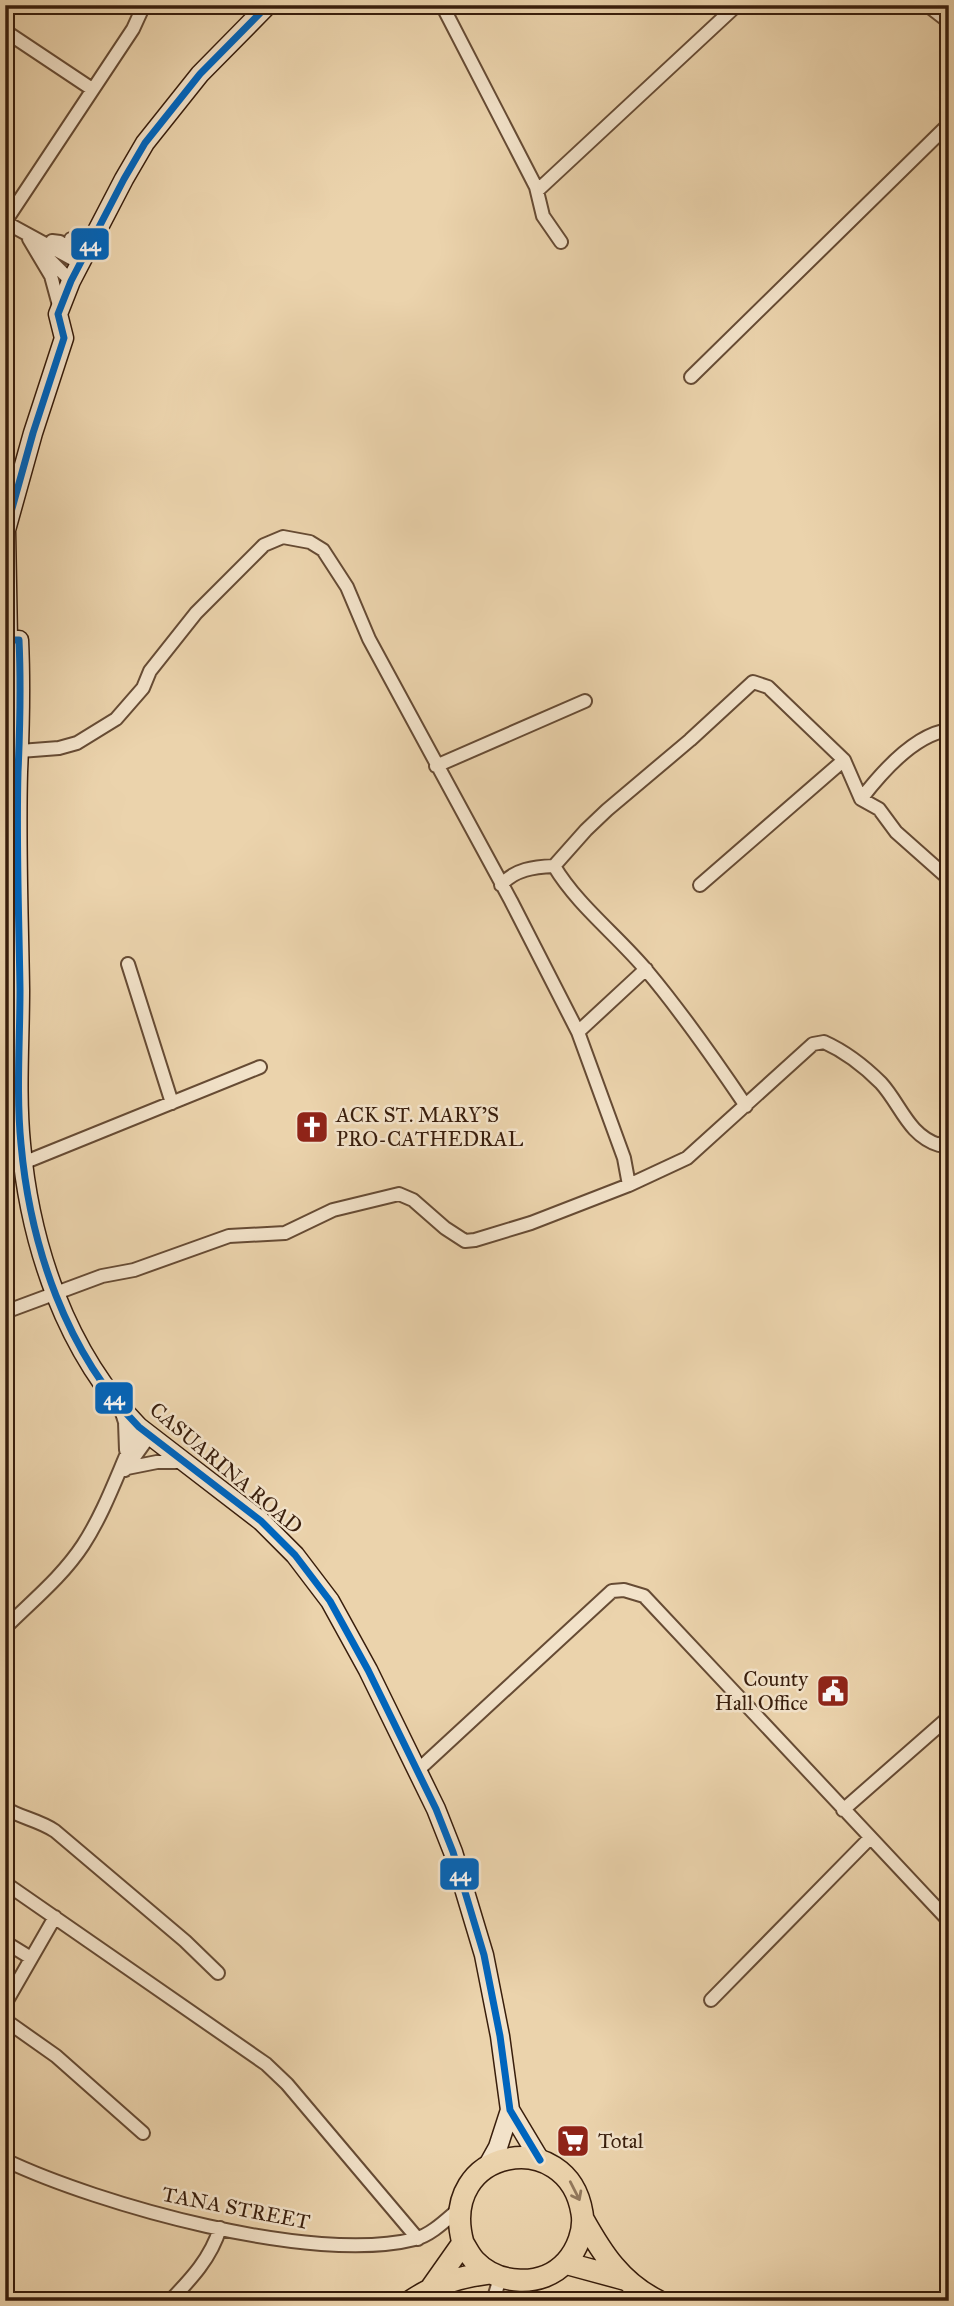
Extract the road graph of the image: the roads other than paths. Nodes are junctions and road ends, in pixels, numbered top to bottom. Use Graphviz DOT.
graph roads {
  1 [pos="144,5"];
  2 [pos="268,5"];
  3 [pos="442,5"];
  4 [pos="737,5"];
  5 [pos="927,5"];
  6 [pos="949,22"];
  7 [pos="5,31"];
  8 [pos="92,89"];
  9 [pos="949,124"];
  10 [pos="537,191"];
  11 [pos="96,234"];
  12 [pos="29,237"];
  13 [pos="561,243"];
  14 [pos="80,263"];
  15 [pos="71,281"];
  16 [pos="60,310"];
  17 [pos="691,377"];
  18 [pos="585,701"];
  19 [pos="949,730"];
  20 [pos="20,751"];
  21 [pos="844,760"];
  22 [pos="436,766"];
  23 [pos="861,799"];
  24 [pos="554,866"];
  25 [pos="949,879"];
  26 [pos="501,885"];
  27 [pos="700,885"];
  28 [pos="128,964"];
  29 [pos="646,969"];
  30 [pos="578,1032"];
  31 [pos="260,1067"];
  32 [pos="172,1103"];
  33 [pos="746,1107"];
  34 [pos="13,1138"];
  35 [pos="949,1139"];
  36 [pos="23,1163"];
  37 [pos="629,1185"];
  38 [pos="56,1294"];
  39 [pos="5,1312"];
  40 [pos="121,1409"];
  41 [pos="144,1431"];
  42 [pos="126,1454"];
  43 [pos="184,1462"];
  44 [pos="122,1473"];
  45 [pos="5,1628"];
  46 [pos="949,1717"];
  47 [pos="416,1771"];
  48 [pos="5,1808"];
  49 [pos="843,1810"];
  50 [pos="870,1838"];
  51 [pos="5,1883"];
  52 [pos="55,1917"];
  53 [pos="949,1921"];
  54 [pos="5,1941"];
  55 [pos="31,1958"];
  56 [pos="218,1973"];
  57 [pos="711,2000"];
  58 [pos="5,2004"];
  59 [pos="5,2020"];
  60 [pos="510,2110"];
  61 [pos="143,2133"];
  62 [pos="5,2160"];
  63 [pos="540,2160"];
  64 [pos="488,2165"];
  65 [pos="459,2209"];
  66 [pos="583,2219"];
  67 [pos="220,2228"];
  68 [pos="418,2239"];
  69 [pos="463,2243"];
  70 [pos="565,2263"];
  71 [pos="494,2275"];
  72 [pos="624,2279"];
  73 [pos="432,2287"];
  74 [pos="649,2299"];
  75 [pos="170,2301"];
  76 [pos="411,2301"];
  77 [pos="493,2301"];
  1 -- 8 [label="street"];
  2 -- 11 [label="street, CASUARINA ROAD"];
  3 -- 10 [label="street"];
  4 -- 10 [label="street"];
  5 -- 6 [label="street"];
  7 -- 8 [label="street"];
  8 -- 12 [label="street"];
  9 -- 17 [label="street"];
  10 -- 13 [label="street"];
  11 -- 12 [label="street"];
  11 -- 14 [label="street, CASUARINA ROAD"];
  12 -- 14 [label="street"];
  12 -- 15 [label="street"];
  12 -- 16 [label="street"];
  14 -- 15 [label="street, CASUARINA ROAD"];
  15 -- 16 [label="street, CASUARINA ROAD"];
  16 -- 20 [label="street, CASUARINA ROAD"];
  18 -- 22 [label="street"];
  19 -- 23 [label="street"];
  20 -- 22 [label="street"];
  20 -- 34 [label="street, CASUARINA ROAD"];
  21 -- 23 [label="street"];
  21 -- 24 [label="street"];
  21 -- 27 [label="street"];
  22 -- 26 [label="street"];
  23 -- 25 [label="street"];
  24 -- 26 [label="street"];
  24 -- 29 [label="street"];
  26 -- 30 [label="street"];
  28 -- 32 [label="street"];
  29 -- 30 [label="street"];
  29 -- 33 [label="street"];
  30 -- 37 [label="street"];
  31 -- 32 [label="street"];
  32 -- 36 [label="street"];
  33 -- 35 [label="street"];
  33 -- 37 [label="street"];
  34 -- 36 [label="street, CASUARINA ROAD"];
  36 -- 38 [label="street, CASUARINA ROAD"];
  37 -- 38 [label="street"];
  38 -- 39 [label="street"];
  38 -- 40 [label="street, CASUARINA ROAD"];
  40 -- 41 [label="street, CASUARINA ROAD"];
  40 -- 42 [label="street"];
  41 -- 42 [label="street"];
  41 -- 43 [label="street, CASUARINA ROAD"];
  41 -- 44 [label="street"];
  42 -- 44 [label="street"];
  43 -- 44 [label="street"];
  43 -- 47 [label="street, CASUARINA ROAD"];
  44 -- 45 [label="street"];
  46 -- 49 [label="street"];
  47 -- 49 [label="street"];
  47 -- 60 [label="street, CASUARINA ROAD"];
  48 -- 56 [label="street"];
  49 -- 50 [label="street"];
  50 -- 53 [label="street"];
  50 -- 57 [label="street"];
  51 -- 52 [label="street"];
  52 -- 55 [label="street"];
  52 -- 68 [label="street"];
  54 -- 55 [label="street"];
  55 -- 58 [label="street"];
  59 -- 61 [label="street"];
  60 -- 63 [label="street"];
  60 -- 64 [label="street"];
  62 -- 67 [label="street, TANA STREET"];
  63 -- 64 [label="highway"];
  63 -- 66 [label="highway, one-way"];
  64 -- 65 [label="highway"];
  65 -- 68 [label="street, TANA STREET"];
  65 -- 69 [label="highway"];
  66 -- 70 [label="highway"];
  66 -- 72 [label="highway"];
  67 -- 68 [label="street, TANA STREET"];
  67 -- 75 [label="street"];
  69 -- 71 [label="highway"];
  69 -- 73 [label="highway"];
  70 -- 71 [label="highway"];
  70 -- 72 [label="highway"];
  71 -- 73 [label="highway"];
  71 -- 77 [label="street"];
  72 -- 74 [label="highway"];
  73 -- 76 [label="highway"];
}
